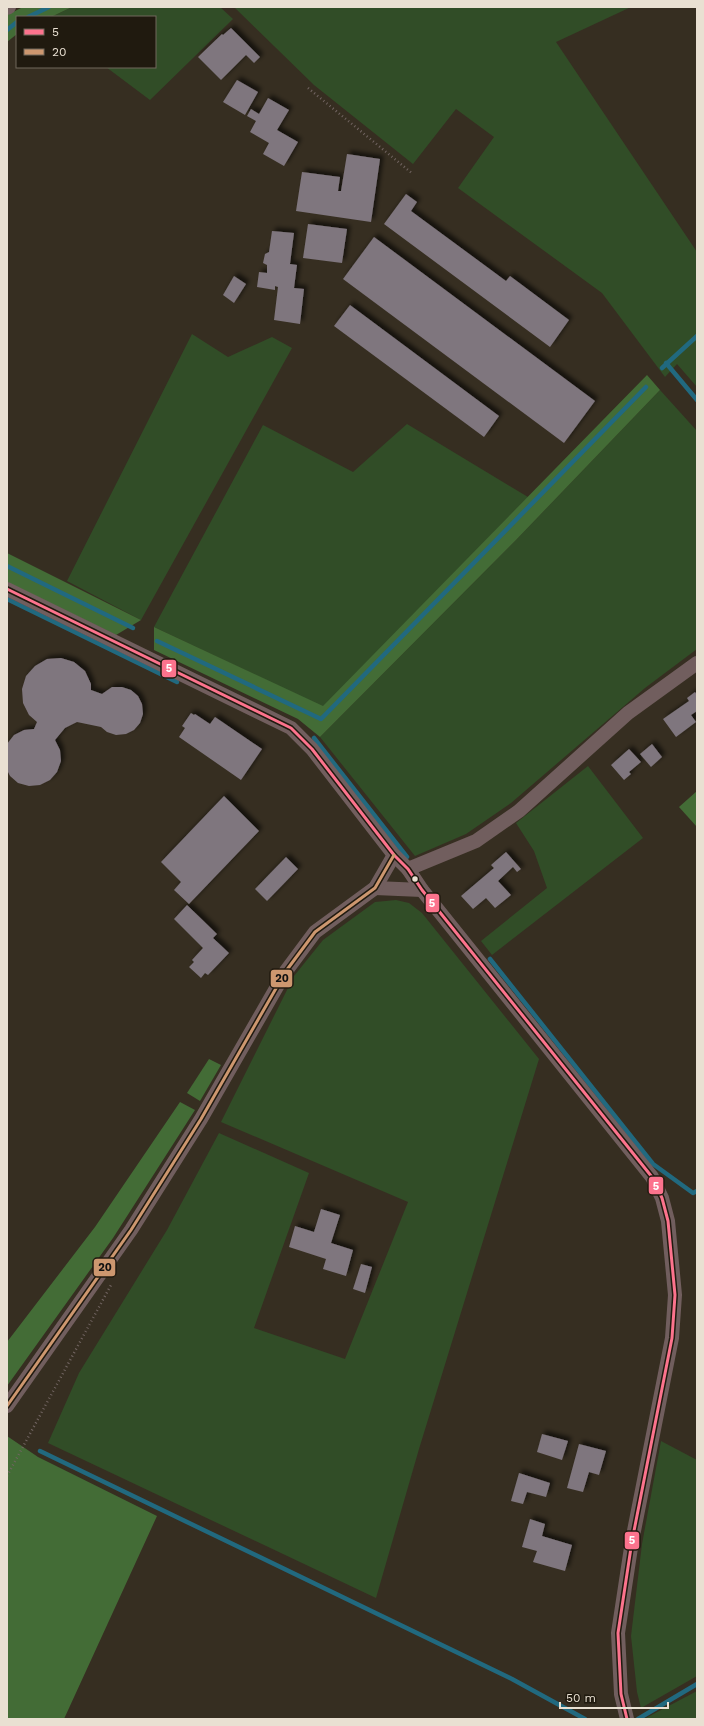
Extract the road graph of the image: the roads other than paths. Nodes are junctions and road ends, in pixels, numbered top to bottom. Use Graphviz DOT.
graph roads {
  1 [pos="7,589"];
  2 [pos="697,663"];
  3 [pos="394,855"];
  4 [pos="408,869"];
  5 [pos="375,888"];
  6 [pos="422,890"];
  7 [pos="7,1406"];
  8 [pos="627,1719"];
  1 -- 3 [label="street"];
  2 -- 4 [label="street"];
  3 -- 4 [label="street"];
  3 -- 5 [label="street"];
  4 -- 6 [label="street"];
  5 -- 6 [label="street"];
  5 -- 7 [label="street"];
  6 -- 8 [label="street"];
}
